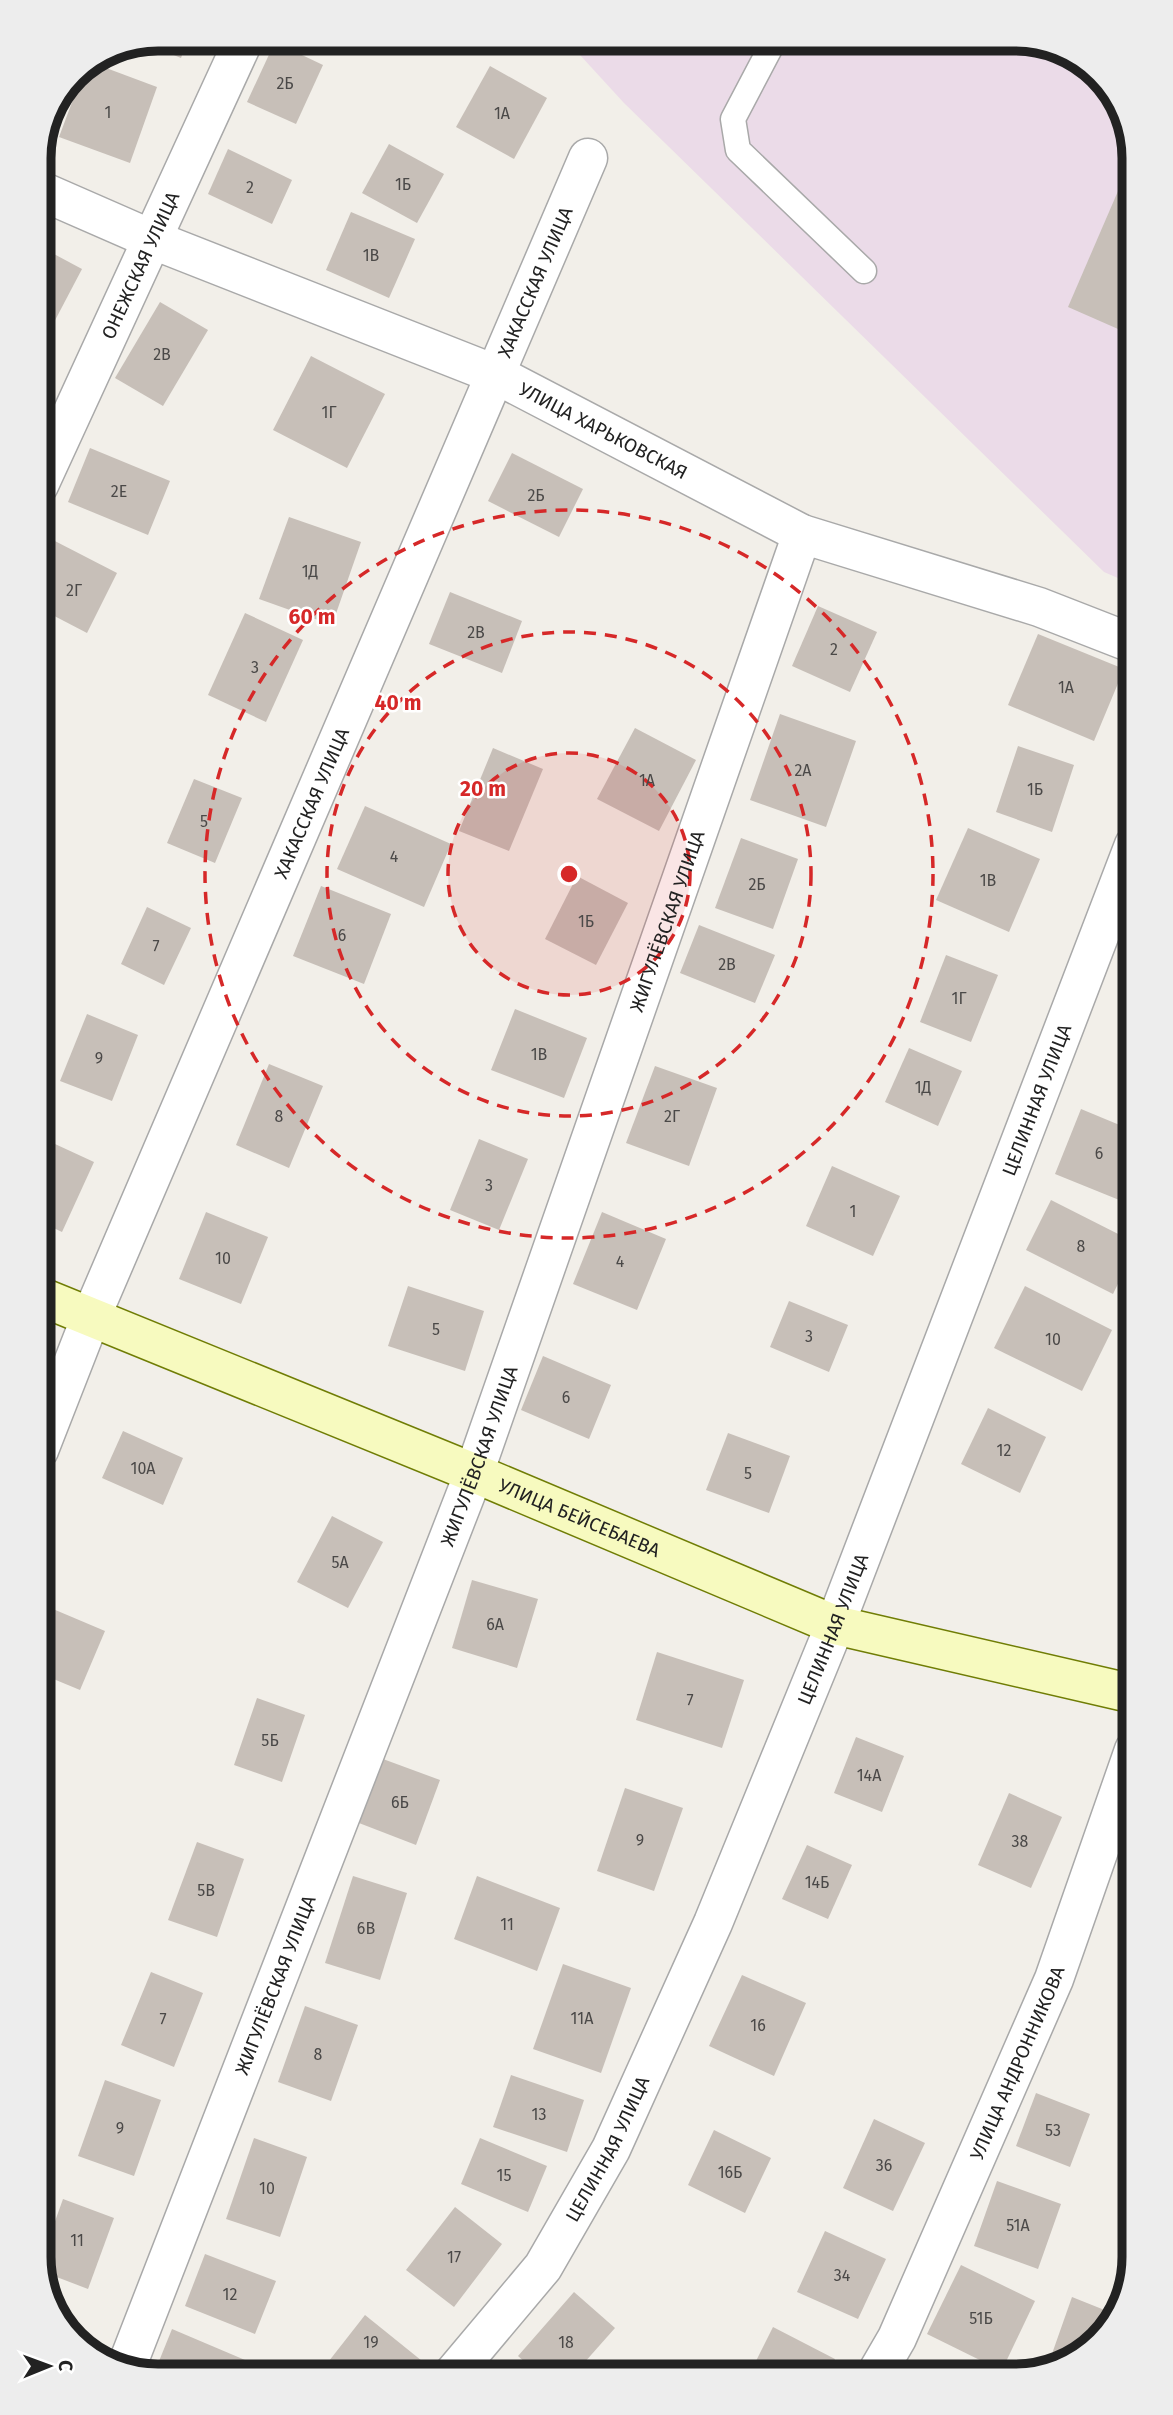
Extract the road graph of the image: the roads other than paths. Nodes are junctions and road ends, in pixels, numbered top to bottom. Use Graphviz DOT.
graph roads {
  1 [pos="239,51"];
  2 [pos="769,51"];
  3 [pos="588,158"];
  4 [pos="51,195"];
  5 [pos="151,239"];
  6 [pos="864,271"];
  7 [pos="497,375"];
  8 [pos="51,459"];
  9 [pos="802,534"];
  10 [pos="1122,639"];
  11 [pos="1122,879"];
  12 [pos="51,1301"];
  13 [pos="91,1317"];
  14 [pos="51,1420"];
  15 [pos="474,1473"];
  16 [pos="835,1625"];
  17 [pos="1122,1691"];
  18 [pos="1122,1787"];
  19 [pos="128,2360"];
  20 [pos="462,2364"];
  21 [pos="883,2364"];
  1 -- 5 [label="street, ОНЕЖСКАЯ УЛИЦА"];
  2 -- 6 [label="lane"];
  3 -- 7 [label="street, ХАКАССКАЯ УЛИЦА"];
  4 -- 5 [label="street, УЛИЦА ХАРЬКОВСКАЯ"];
  5 -- 7 [label="street, УЛИЦА ХАРЬКОВСКАЯ"];
  5 -- 8 [label="street, ОНЕЖСКАЯ УЛИЦА"];
  7 -- 9 [label="street, УЛИЦА ХАРЬКОВСКАЯ"];
  7 -- 13 [label="street, ХАКАССКАЯ УЛИЦА"];
  9 -- 10 [label="street, УЛИЦА ХАРЬКОВСКАЯ"];
  9 -- 15 [label="street, ЖИГУЛЁВСКАЯ УЛИЦА"];
  11 -- 16 [label="street, ЦЕЛИННАЯ УЛИЦА"];
  12 -- 13 [label="street, УЛИЦА БЕЙСЕБАЕВА"];
  13 -- 14 [label="street, ХАКАССКАЯ УЛИЦА"];
  13 -- 15 [label="street, УЛИЦА БЕЙСЕБАЕВА"];
  15 -- 16 [label="street, УЛИЦА БЕЙСЕБАЕВА"];
  15 -- 19 [label="street, ЖИГУЛЁВСКАЯ УЛИЦА"];
  16 -- 17 [label="street, УЛИЦА БЕЙСЕБАЕВА"];
  16 -- 20 [label="street, ЦЕЛИННАЯ УЛИЦА"];
  18 -- 21 [label="street, УЛИЦА АНДРОННИКОВА"];
}
